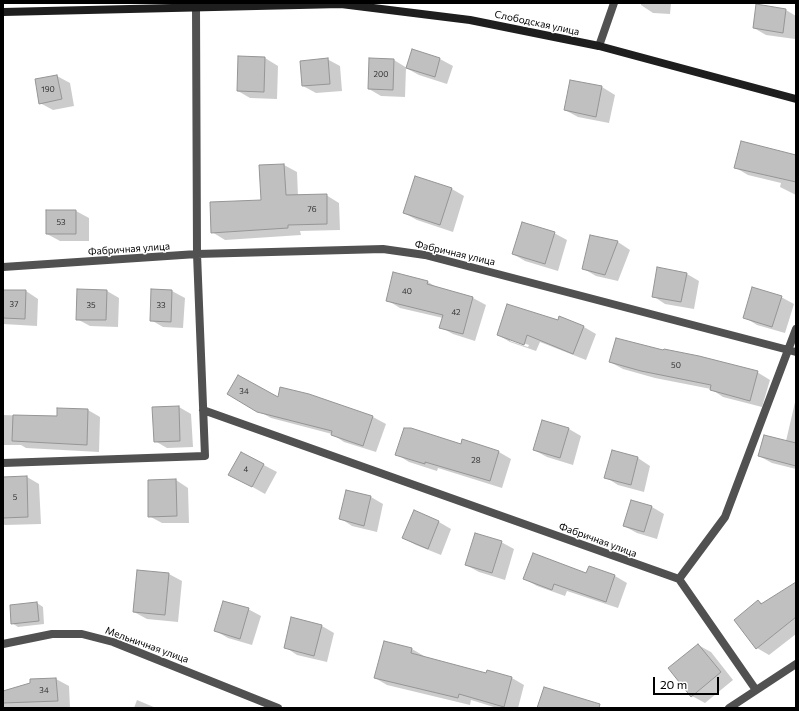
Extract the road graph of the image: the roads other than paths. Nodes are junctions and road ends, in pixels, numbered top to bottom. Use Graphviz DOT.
graph roads {
  1 [pos="614,3"];
  2 [pos="196,6"];
  3 [pos="3,12"];
  4 [pos="599,46"];
  5 [pos="796,99"];
  6 [pos="197,254"];
  7 [pos="3,267"];
  8 [pos="796,329"];
  9 [pos="792,351"];
  10 [pos="203,410"];
  11 [pos="3,463"];
  12 [pos="679,579"];
  13 [pos="3,644"];
  14 [pos="796,664"];
  15 [pos="756,690"];
  16 [pos="278,708"];
  17 [pos="730,708"];
  1 -- 4 [label="street"];
  2 -- 3 [label="street, Слободская улица"];
  2 -- 4 [label="street, Слободская улица"];
  2 -- 6 [label="street"];
  4 -- 5 [label="street, Слободская улица"];
  6 -- 7 [label="street, Фабричная улица"];
  6 -- 9 [label="street, Фабричная улица"];
  6 -- 10 [label="street"];
  8 -- 9 [label="street"];
  9 -- 12 [label="street"];
  10 -- 11 [label="street"];
  10 -- 12 [label="street, Фабричная улица"];
  12 -- 15 [label="street"];
  13 -- 16 [label="street, Мельничная улица"];
  14 -- 15 [label="street"];
  15 -- 17 [label="street"];
}
